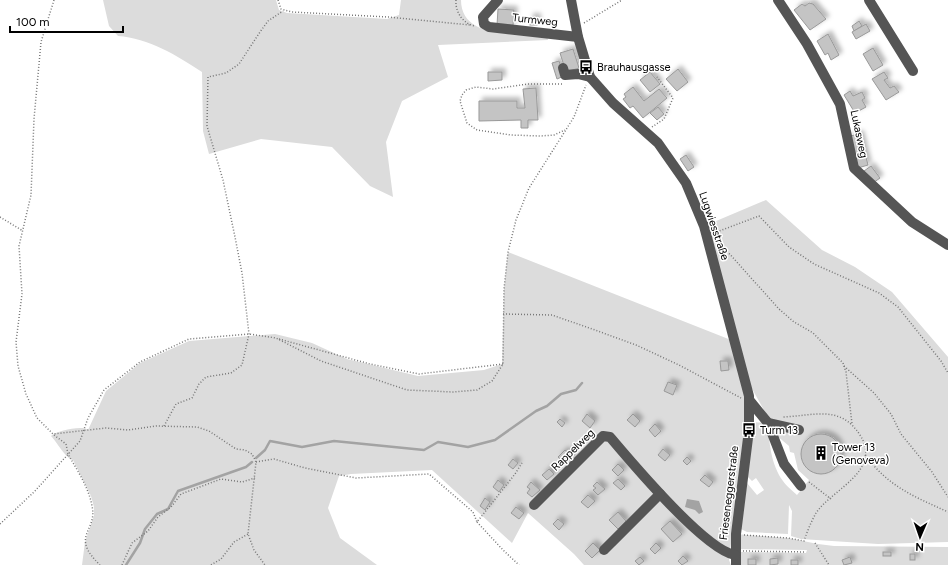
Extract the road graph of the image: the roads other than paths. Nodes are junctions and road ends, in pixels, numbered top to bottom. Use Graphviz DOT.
graph roads {
  1 [pos="498,0"];
  2 [pos="571,0"];
  3 [pos="778,0"];
  4 [pos="869,0"];
  5 [pos="577,32"];
  6 [pos="563,68"];
  7 [pos="913,71"];
  8 [pos="586,80"];
  9 [pos="948,245"];
  10 [pos="750,401"];
  11 [pos="768,423"];
  12 [pos="798,430"];
  13 [pos="801,486"];
  14 [pos="660,494"];
  15 [pos="534,505"];
  16 [pos="604,550"];
  17 [pos="735,557"];
  1 -- 5 [label="street, Turmweg"];
  2 -- 5 [label="street, Lugwiesstraße"];
  3 -- 9 [label="street, Lukasweg"];
  4 -- 7 [label="street"];
  5 -- 8 [label="street, Lugwiesstraße"];
  6 -- 8 [label="street"];
  8 -- 10 [label="street, Lugwiesstraße"];
  10 -- 11 [label="street"];
  10 -- 17 [label="street, Frieseneggerstraße"];
  11 -- 12 [label="street"];
  11 -- 13 [label="street"];
  14 -- 15 [label="street, Rappelweg"];
  14 -- 16 [label="street"];
  14 -- 17 [label="street, Rappelweg"];
}
